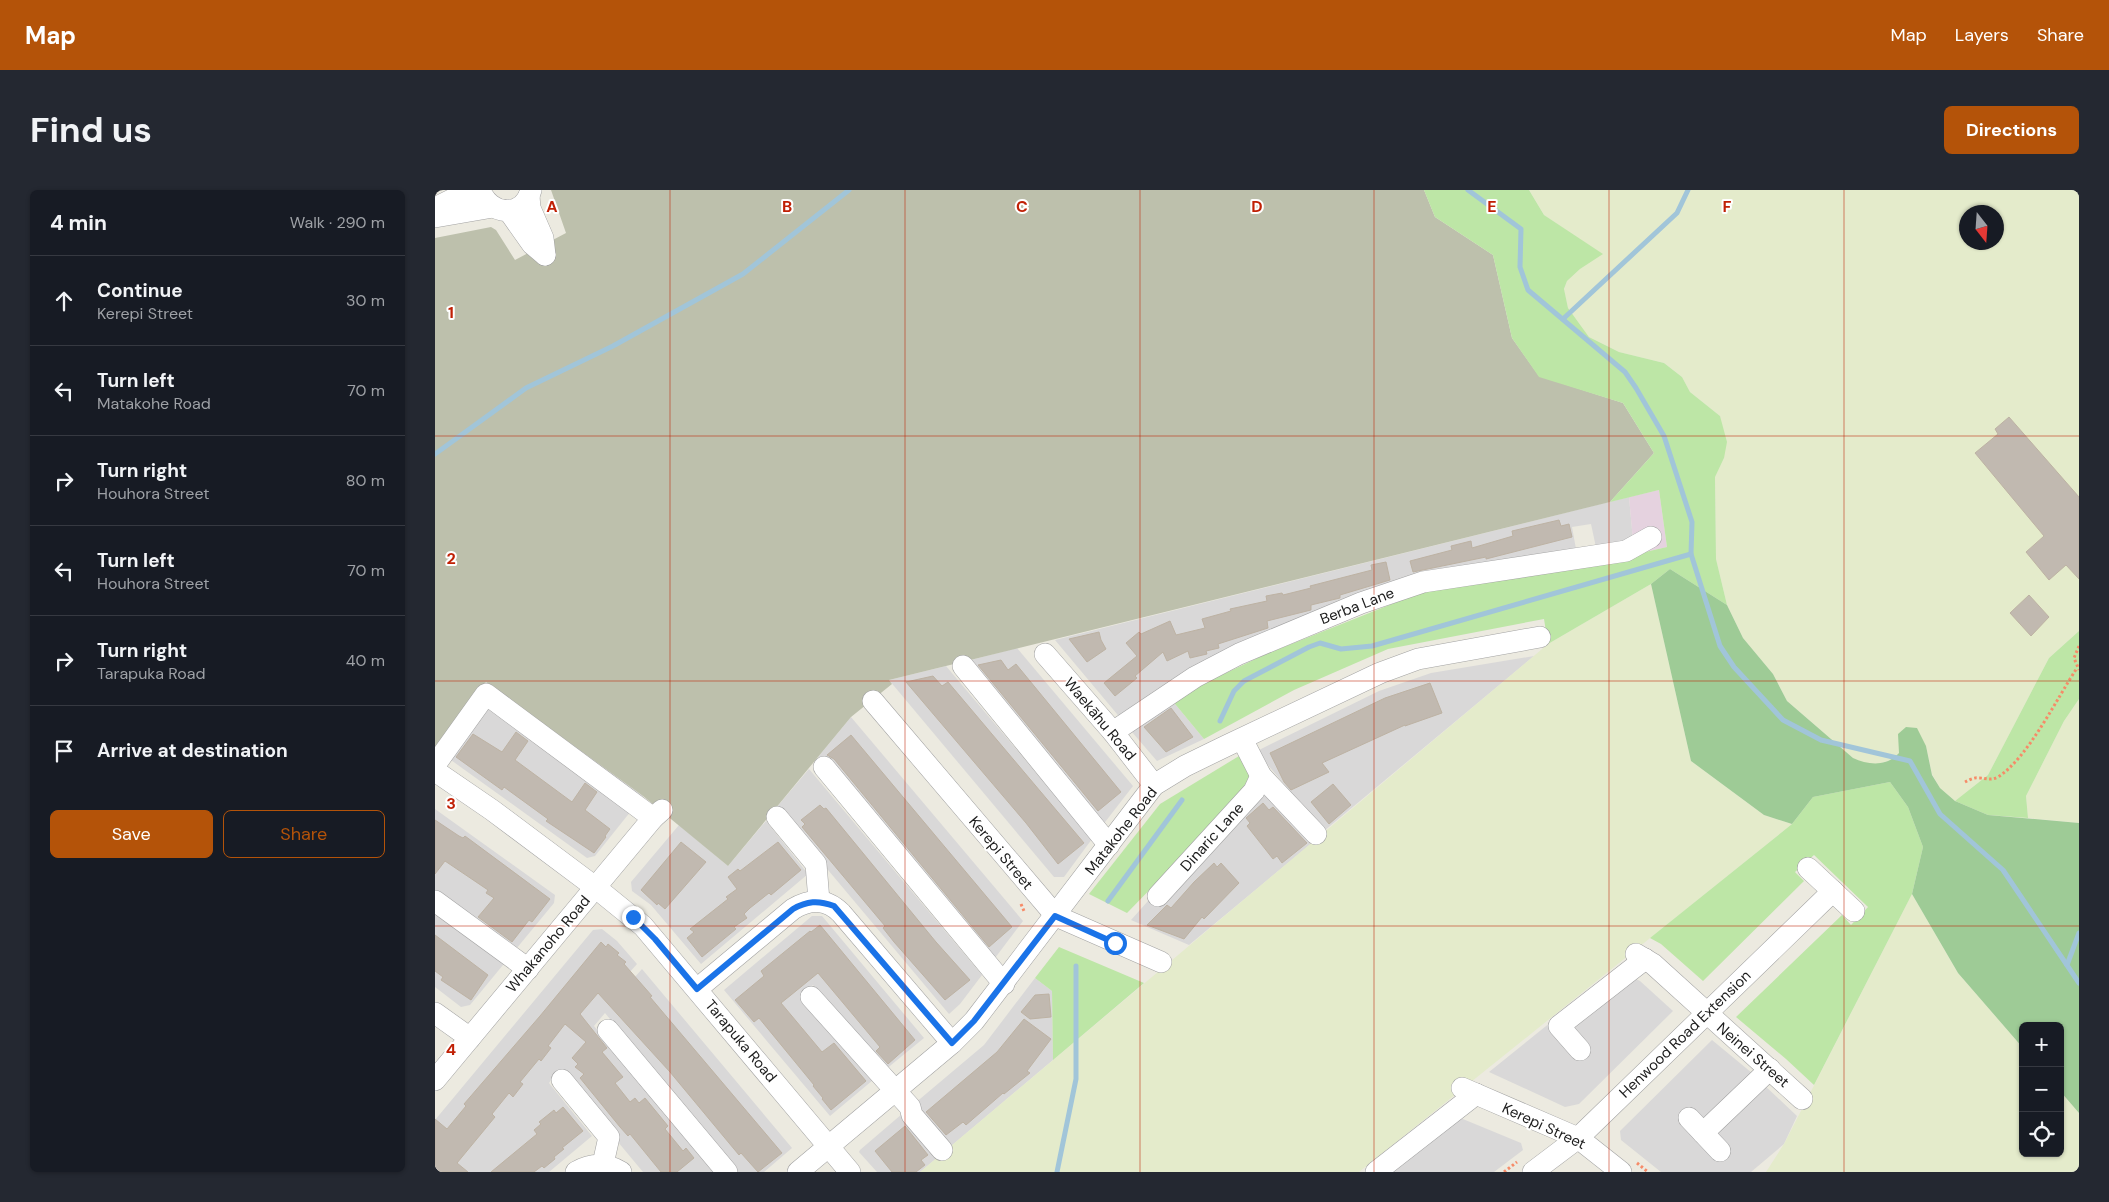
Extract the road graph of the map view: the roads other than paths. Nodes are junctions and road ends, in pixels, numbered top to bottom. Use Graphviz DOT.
graph roads {
  1 [pos="471,190"];
  2 [pos="479,190"];
  3 [pos="530,193"];
  4 [pos="435,208"];
  5 [pos="500,209"];
  6 [pos="435,217"];
  7 [pos="1651,537"];
  8 [pos="1539,636"];
  9 [pos="1045,654"];
  10 [pos="963,666"];
  11 [pos="873,701"];
  12 [pos="1113,732"];
  13 [pos="1242,739"];
  14 [pos="435,765"];
  15 [pos="824,767"];
  16 [pos="435,771"];
  17 [pos="1261,776"];
  18 [pos="1155,785"];
  19 [pos="777,817"];
  20 [pos="1316,834"];
  21 [pos="1109,845"];
  22 [pos="1808,868"];
  23 [pos="595,887"];
  24 [pos="1833,891"];
  25 [pos="1159,896"];
  26 [pos="435,901"];
  27 [pos="819,901"];
  28 [pos="1854,911"];
  29 [pos="1055,916"];
  30 [pos="1161,962"];
  31 [pos="527,969"];
  32 [pos="1004,984"];
  33 [pos="697,989"];
  34 [pos="811,997"];
  35 [pos="435,1013"];
  36 [pos="1706,1014"];
  37 [pos="608,1030"];
  38 [pos="470,1038"];
  39 [pos="952,1043"];
  40 [pos="1580,1050"];
  41 [pos="1770,1069"];
  42 [pos="435,1080"];
  43 [pos="562,1080"];
  44 [pos="894,1091"];
  45 [pos="1802,1099"];
  46 [pos="1578,1138"];
  47 [pos="828,1146"];
  48 [pos="942,1150"];
  49 [pos="1720,1151"];
  50 [pos="1529,1164"];
  51 [pos="1628,1167"];
  52 [pos="612,1168"];
  53 [pos="576,1172"];
  54 [pos="727,1172"];
  55 [pos="798,1172"];
  56 [pos="850,1172"];
  57 [pos="1377,1172"];
  1 -- 4 [label="street"];
  2 -- 5 [label="street"];
  3 -- 5 [label="street"];
  3 -- 5 [label="street"];
  5 -- 6 [label="street"];
  7 -- 12 [label="street, Berba Lane"];
  8 -- 13 [label="street, Matakohe Road"];
  9 -- 12 [label="street, Waekāhu Road"];
  10 -- 21 [label="street"];
  11 -- 29 [label="street, Kerepi Street"];
  12 -- 18 [label="street, Waekāhu Road"];
  13 -- 17 [label="street"];
  13 -- 18 [label="street, Matakohe Road"];
  14 -- 23 [label="street, Whakanoho Road"];
  15 -- 32 [label="street"];
  16 -- 23 [label="street, Tarapuka Road"];
  17 -- 20 [label="street"];
  17 -- 25 [label="street, Dinaric Lane"];
  18 -- 21 [label="street, Matakohe Road"];
  19 -- 27 [label="street"];
  21 -- 29 [label="street, Matakohe Road"];
  22 -- 24 [label="street"];
  23 -- 31 [label="street, Whakanoho Road"];
  23 -- 33 [label="street, Tarapuka Road"];
  24 -- 28 [label="street"];
  24 -- 36 [label="street, Henwood Road Extension"];
  26 -- 31 [label="street"];
  27 -- 33 [label="street"];
  27 -- 39 [label="street"];
  29 -- 30 [label="street, Kerepi Street"];
  29 -- 32 [label="street, Matakohe Road"];
  31 -- 38 [label="street, Whakanoho Road"];
  32 -- 39 [label="street, Matakohe Road"];
  33 -- 47 [label="street, Tarapuka Road"];
  34 -- 44 [label="street"];
  35 -- 38 [label="street"];
  36 -- 40 [label="street, Neinei Street"];
  36 -- 41 [label="street, Neinei Street"];
  36 -- 46 [label="street, Henwood Road Extension"];
  37 -- 54 [label="street"];
  38 -- 42 [label="street, Whakanoho Road"];
  39 -- 44 [label="street, Matakohe Road"];
  41 -- 45 [label="street, Neinei Street"];
  41 -- 49 [label="street"];
  43 -- 52 [label="street"];
  44 -- 47 [label="street, Matakohe Road"];
  44 -- 48 [label="street"];
  46 -- 50 [label="street, Henwood Road Extension"];
  46 -- 51 [label="street, Kerepi Street"];
  46 -- 57 [label="street, Kerepi Street"];
  47 -- 55 [label="street, Matakohe Road"];
  47 -- 56 [label="street, Tarapuka Road"];
  52 -- 53 [label="street"];
}
